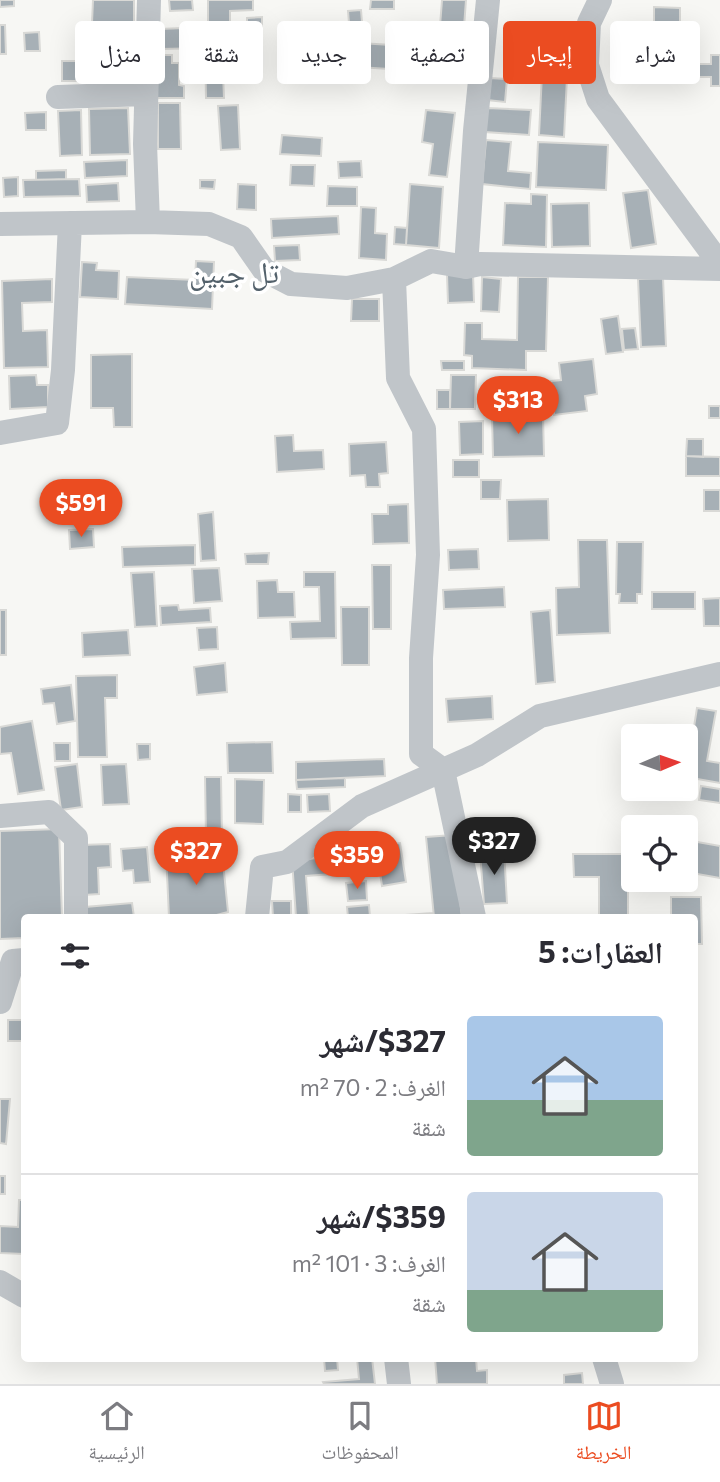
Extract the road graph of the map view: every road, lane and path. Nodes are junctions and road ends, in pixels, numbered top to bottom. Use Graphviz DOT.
graph roads {
  1 [pos="149,0"];
  2 [pos="488,0"];
  3 [pos="600,0"];
  4 [pos="146,94"];
  5 [pos="58,97"];
  6 [pos="148,222"];
  7 [pos="70,223"];
  8 [pos="0,224"];
  9 [pos="720,266"];
  10 [pos="466,267"];
  11 [pos="394,279"];
  12 [pos="0,433"];
  13 [pos="720,674"];
  14 [pos="443,770"];
  15 [pos="0,816"];
  16 [pos="76,914"];
  17 [pos="257,914"];
  18 [pos="473,914"];
  19 [pos="21,960"];
  20 [pos="0,1002"];
  21 [pos="0,1282"];
  22 [pos="21,1294"];
  23 [pos="396,1362"];
  24 [pos="605,1362"];
  25 [pos="399,1384"];
  26 [pos="612,1384"];
  1 -- 4 [label="street"];
  2 -- 10 [label="street"];
  3 -- 9 [label="street"];
  4 -- 5 [label="street"];
  4 -- 6 [label="street"];
  6 -- 7 [label="street"];
  6 -- 11 [label="street"];
  7 -- 8 [label="street"];
  7 -- 12 [label="street"];
  9 -- 10 [label="street"];
  10 -- 11 [label="street"];
  11 -- 14 [label="street"];
  13 -- 14 [label="street"];
  14 -- 17 [label="street"];
  14 -- 18 [label="street"];
  15 -- 16 [label="street"];
  19 -- 20 [label="street"];
  21 -- 22 [label="street"];
  23 -- 25 [label="street"];
  24 -- 26 [label="street"];
}
